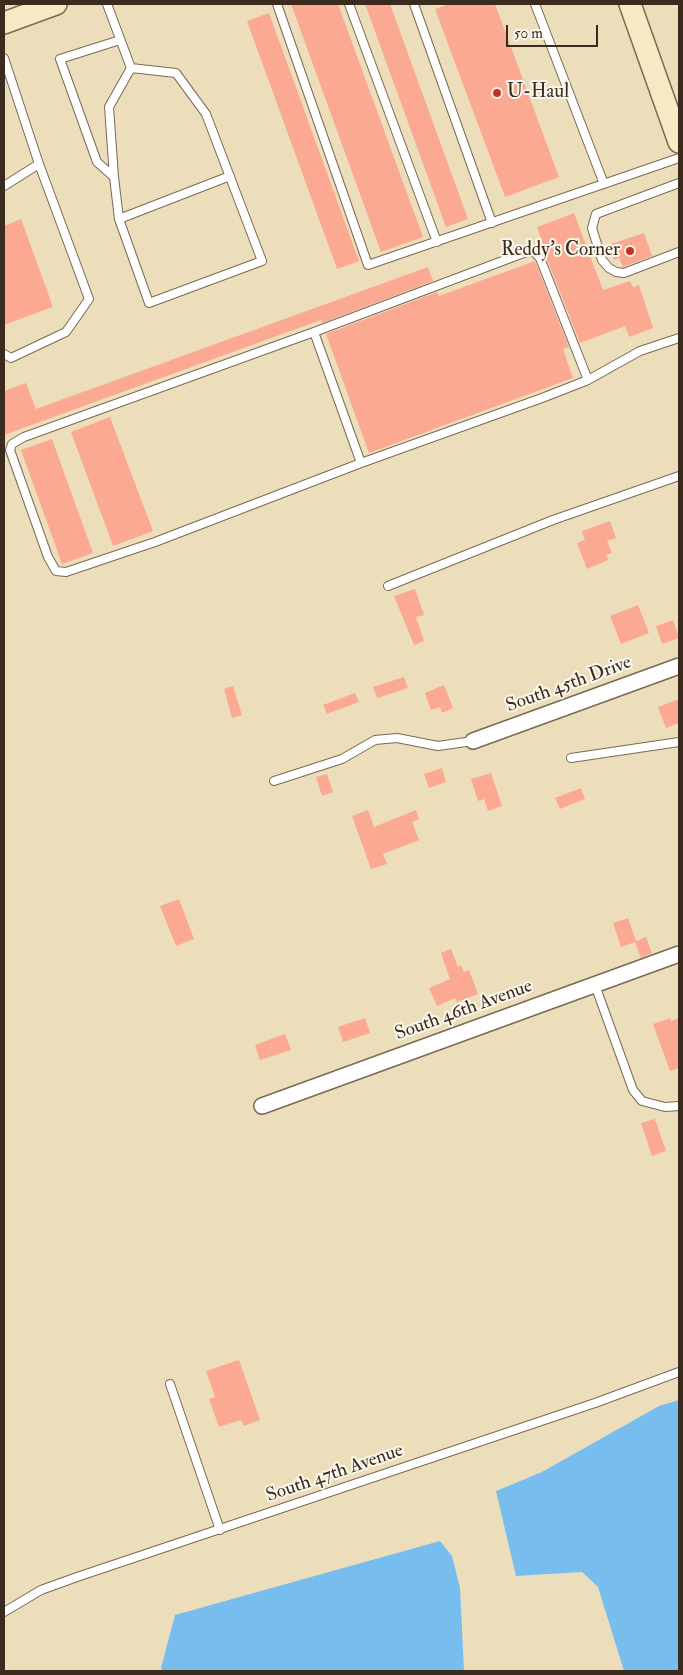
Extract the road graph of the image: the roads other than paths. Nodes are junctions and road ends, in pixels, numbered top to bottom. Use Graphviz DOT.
graph roads {
  1 [pos="56,4"];
  2 [pos="107,4"];
  3 [pos="277,4"];
  4 [pos="350,4"];
  5 [pos="414,4"];
  6 [pos="536,4"];
  7 [pos="630,4"];
  8 [pos="4,23"];
  9 [pos="120,40"];
  10 [pos="4,58"];
  11 [pos="131,68"];
  12 [pos="679,142"];
  13 [pos="679,158"];
  14 [pos="39,164"];
  15 [pos="230,176"];
  16 [pos="114,177"];
  17 [pos="679,183"];
  18 [pos="604,184"];
  19 [pos="4,186"];
  20 [pos="119,219"];
  21 [pos="492,223"];
  22 [pos="437,242"];
  23 [pos="679,252"];
  24 [pos="314,332"];
  25 [pos="679,338"];
  26 [pos="4,354"];
  27 [pos="588,380"];
  28 [pos="361,463"];
  29 [pos="679,476"];
  30 [pos="388,586"];
  31 [pos="679,666"];
  32 [pos="473,741"];
  33 [pos="679,742"];
  34 [pos="571,758"];
  35 [pos="274,781"];
  36 [pos="679,954"];
  37 [pos="595,985"];
  38 [pos="262,1106"];
  39 [pos="679,1106"];
  40 [pos="679,1372"];
  41 [pos="170,1384"];
  42 [pos="220,1530"];
  43 [pos="4,1612"];
  1 -- 8 [label="main road"];
  2 -- 9 [label="lane"];
  3 -- 22 [label="lane"];
  4 -- 22 [label="lane"];
  5 -- 21 [label="lane"];
  6 -- 18 [label="lane"];
  7 -- 12 [label="main road"];
  9 -- 11 [label="lane"];
  9 -- 16 [label="lane"];
  10 -- 14 [label="lane"];
  11 -- 15 [label="lane"];
  11 -- 16 [label="lane"];
  13 -- 18 [label="lane"];
  14 -- 19 [label="lane"];
  14 -- 26 [label="lane"];
  15 -- 20 [label="lane"];
  15 -- 20 [label="lane"];
  16 -- 20 [label="lane"];
  17 -- 23 [label="lane"];
  18 -- 21 [label="lane"];
  21 -- 22 [label="lane"];
  24 -- 27 [label="lane"];
  24 -- 28 [label="lane"];
  24 -- 28 [label="lane"];
  25 -- 27 [label="lane"];
  27 -- 28 [label="lane"];
  29 -- 30 [label="lane"];
  31 -- 32 [label="street, South 45th Drive"];
  32 -- 35 [label="lane"];
  33 -- 34 [label="lane"];
  36 -- 37 [label="street, South 46th Avenue"];
  37 -- 38 [label="street, South 46th Avenue"];
  37 -- 39 [label="lane"];
  40 -- 42 [label="lane, South 47th Avenue"];
  41 -- 42 [label="lane"];
  42 -- 43 [label="lane, South 47th Avenue"];
}
